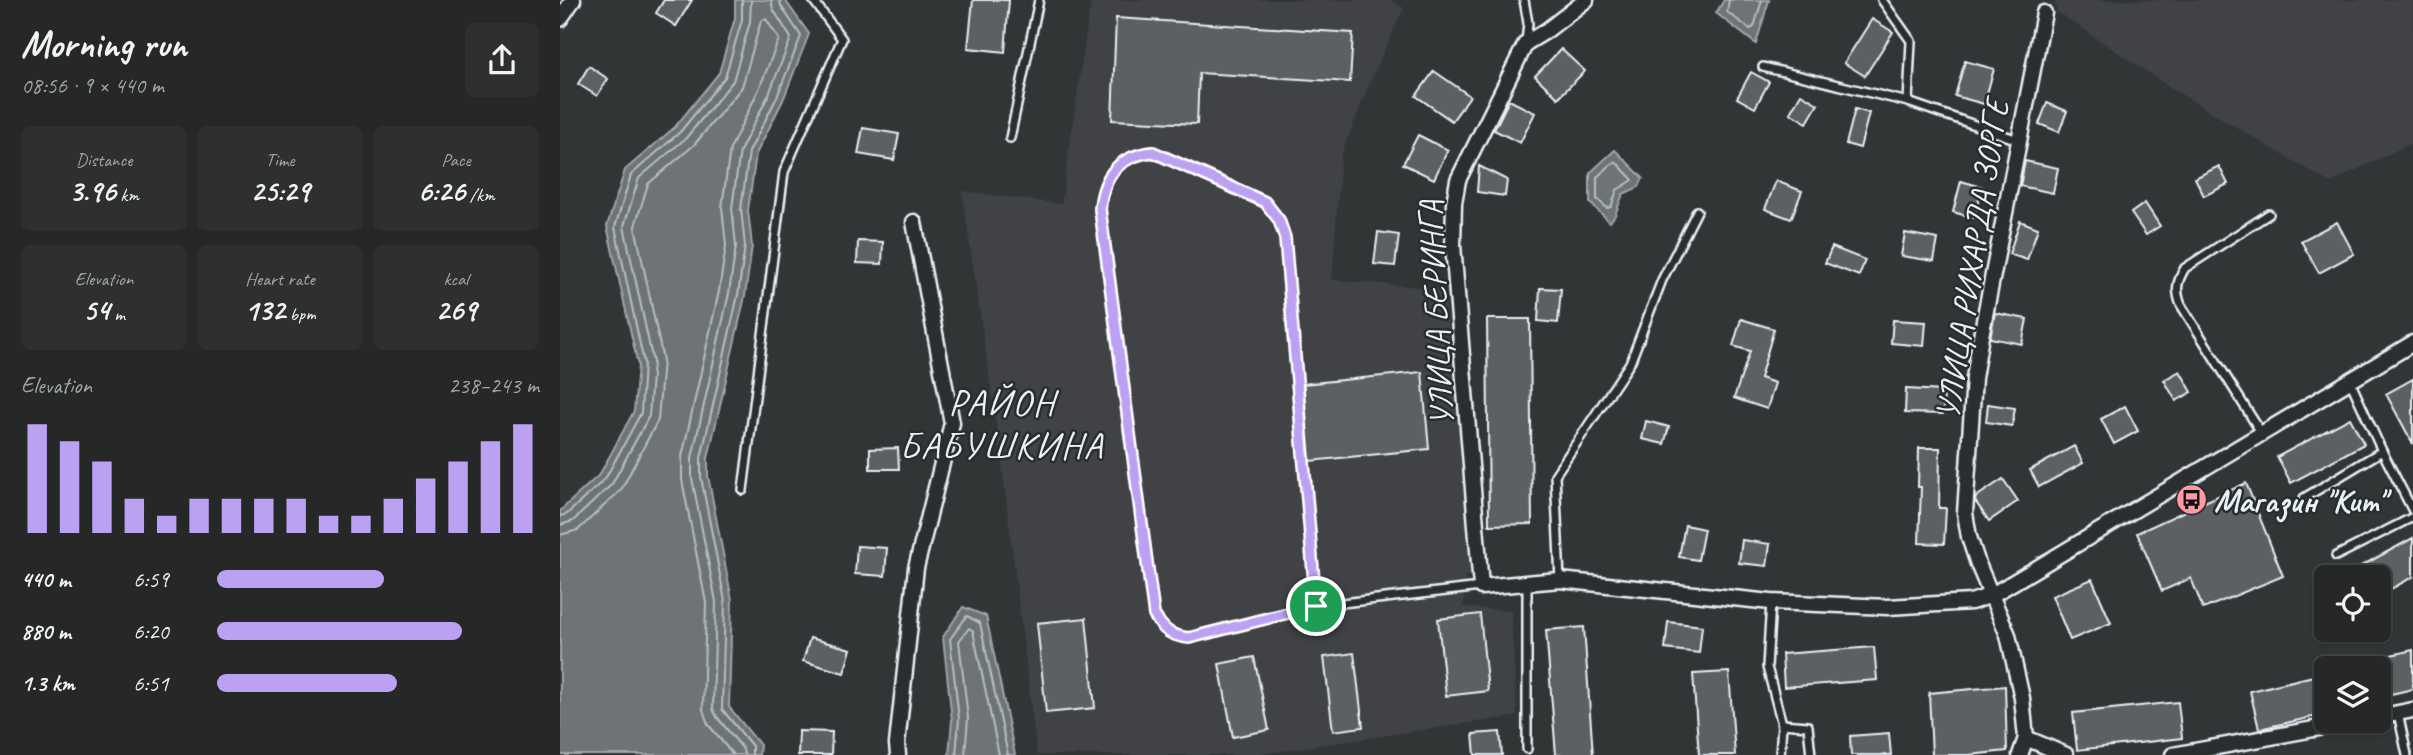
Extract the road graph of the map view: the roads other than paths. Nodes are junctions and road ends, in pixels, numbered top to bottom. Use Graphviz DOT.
graph roads {
  1 [pos="573,0"];
  2 [pos="813,0"];
  3 [pos="1039,0"];
  4 [pos="1524,0"];
  5 [pos="1586,0"];
  6 [pos="1882,0"];
  7 [pos="2044,13"];
  8 [pos="560,19"];
  9 [pos="1525,43"];
  10 [pos="1763,67"];
  11 [pos="1908,102"];
  12 [pos="1010,138"];
  13 [pos="2018,140"];
  14 [pos="1697,211"];
  15 [pos="2269,214"];
  16 [pos="914,222"];
  17 [pos="2413,343"];
  18 [pos="2350,381"];
  19 [pos="2262,435"];
  20 [pos="2382,451"];
  21 [pos="743,489"];
  22 [pos="2305,498"];
  23 [pos="2413,511"];
  24 [pos="2413,517"];
  25 [pos="2336,556"];
  26 [pos="1560,580"];
  27 [pos="1527,581"];
  28 [pos="1481,587"];
  29 [pos="1992,595"];
  30 [pos="1771,602"];
  31 [pos="1316,606"];
  32 [pos="2413,710"];
  33 [pos="2398,713"];
  34 [pos="2391,714"];
  35 [pos="1782,724"];
  36 [pos="2314,729"];
  37 [pos="2026,738"];
  38 [pos="1527,749"];
  39 [pos="898,755"];
  40 [pos="1780,755"];
  41 [pos="1811,755"];
  42 [pos="2020,755"];
  43 [pos="2066,755"];
  44 [pos="2173,755"];
  45 [pos="2407,755"];
  1 -- 8 [label="street"];
  2 -- 21 [label="lane"];
  3 -- 12 [label="lane"];
  4 -- 9 [label="lane"];
  5 -- 9 [label="street, УЛИЦА БЕРИНГА"];
  6 -- 11 [label="lane"];
  7 -- 13 [label="street, УЛИЦА РИХАРДА ЗОРГЕ"];
  9 -- 28 [label="street, УЛИЦА БЕРИНГА"];
  10 -- 11 [label="lane"];
  11 -- 13 [label="lane"];
  13 -- 29 [label="street, УЛИЦА РИХАРДА ЗОРГЕ"];
  14 -- 26 [label="lane"];
  15 -- 19 [label="lane"];
  16 -- 39 [label="street"];
  17 -- 18 [label="street"];
  18 -- 19 [label="street"];
  18 -- 20 [label="lane"];
  19 -- 29 [label="street"];
  20 -- 22 [label="lane"];
  20 -- 23 [label="lane"];
  24 -- 25 [label="lane"];
  26 -- 27 [label="street"];
  26 -- 30 [label="street"];
  27 -- 28 [label="street"];
  27 -- 38 [label="lane"];
  28 -- 31 [label="lane"];
  29 -- 30 [label="street"];
  29 -- 37 [label="street, УЛИЦА РИХАРДА ЗОРГЕ"];
  30 -- 35 [label="lane"];
  31 -- 31 [label="lane"];
  32 -- 33 [label="street"];
  33 -- 34 [label="street"];
  33 -- 45 [label="lane"];
  35 -- 40 [label="lane"];
  35 -- 41 [label="lane"];
  36 -- 44 [label="street"];
  37 -- 42 [label="street"];
  37 -- 43 [label="street"];
}
